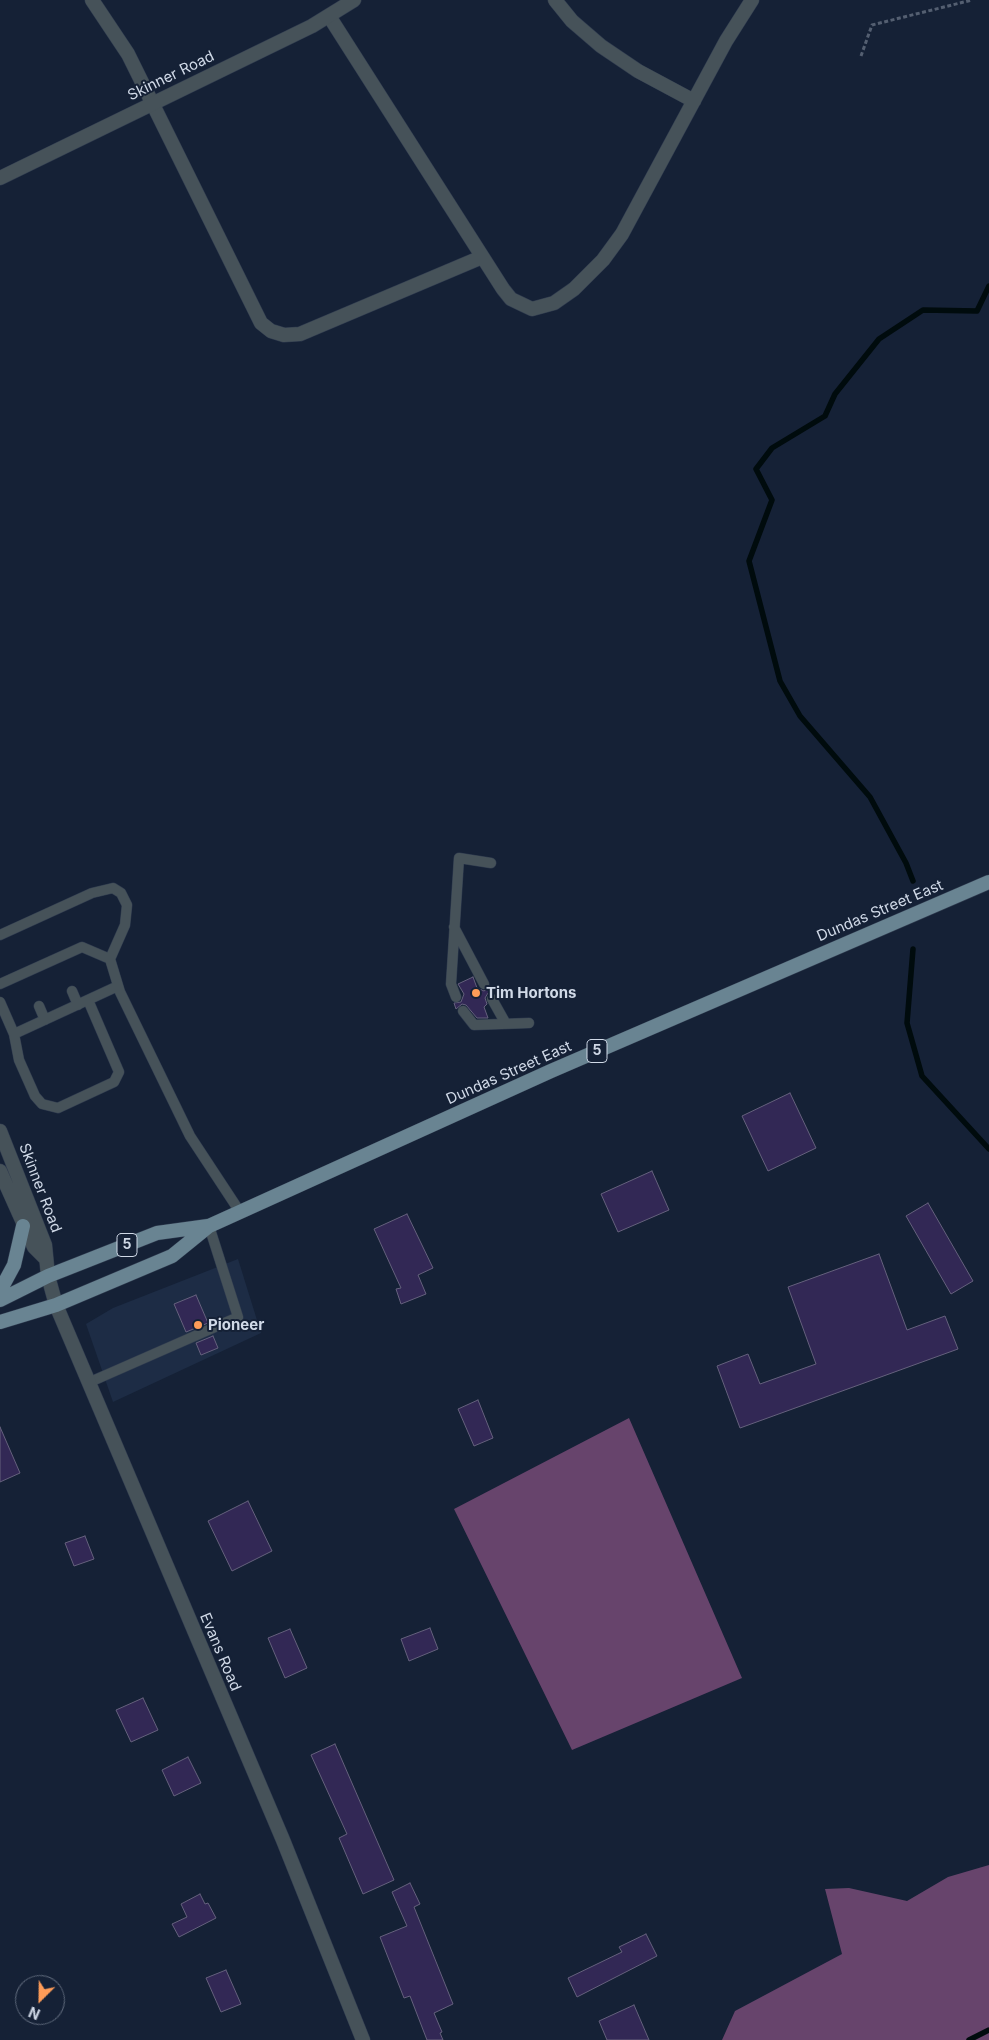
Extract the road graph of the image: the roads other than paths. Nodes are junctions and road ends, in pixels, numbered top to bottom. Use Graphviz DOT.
graph roads {
  1 [pos="92,0"];
  2 [pos="354,0"];
  3 [pos="556,0"];
  4 [pos="752,0"];
  5 [pos="329,16"];
  6 [pos="694,101"];
  7 [pos="154,102"];
  8 [pos="0,178"];
  9 [pos="482,257"];
  10 [pos="490,863"];
  11 [pos="989,882"];
  12 [pos="454,926"];
  13 [pos="0,935"];
  14 [pos="110,959"];
  15 [pos="0,984"];
  16 [pos="484,984"];
  17 [pos="118,986"];
  18 [pos="72,991"];
  19 [pos="456,998"];
  20 [pos="492,999"];
  21 [pos="88,1000"];
  22 [pos="0,1002"];
  23 [pos="78,1005"];
  24 [pos="39,1006"];
  25 [pos="463,1011"];
  26 [pos="45,1020"];
  27 [pos="529,1023"];
  28 [pos="506,1024"];
  29 [pos="14,1034"];
  30 [pos="0,1131"];
  31 [pos="0,1172"];
  32 [pos="240,1212"];
  33 [pos="23,1226"];
  34 [pos="209,1226"];
  35 [pos="46,1258"];
  36 [pos="48,1276"];
  37 [pos="0,1292"];
  38 [pos="0,1300"];
  39 [pos="56,1305"];
  40 [pos="0,1322"];
  41 [pos="90,1382"];
  42 [pos="363,2040"];
  1 -- 7 [label="street"];
  2 -- 5 [label="street, Skinner Road"];
  3 -- 6 [label="street"];
  4 -- 6 [label="street"];
  5 -- 7 [label="street, Skinner Road"];
  5 -- 9 [label="street"];
  6 -- 9 [label="street"];
  7 -- 8 [label="street, Skinner Road"];
  7 -- 9 [label="street"];
  10 -- 12 [label="lane"];
  11 -- 32 [label="main road, Dundas Street East / 5"];
  12 -- 16 [label="lane"];
  12 -- 19 [label="lane"];
  13 -- 14 [label="lane"];
  14 -- 15 [label="lane"];
  14 -- 17 [label="lane"];
  17 -- 21 [label="lane"];
  17 -- 32 [label="lane"];
  18 -- 23 [label="lane"];
  20 -- 28 [label="lane"];
  21 -- 23 [label="lane"];
  21 -- 29 [label="lane"];
  22 -- 29 [label="lane"];
  23 -- 26 [label="lane"];
  24 -- 26 [label="lane"];
  25 -- 28 [label="lane"];
  26 -- 29 [label="lane"];
  27 -- 28 [label="lane"];
  30 -- 35 [label="street, Skinner Road"];
  31 -- 33 [label="street, Skinner Road"];
  32 -- 34 [label="main road, Dundas Street East / 5"];
  33 -- 35 [label="street, Skinner Road"];
  33 -- 37 [label="main road"];
  34 -- 36 [label="main road, Dundas Street East / 5"];
  34 -- 39 [label="main road, Dundas Street East"];
  34 -- 41 [label="lane"];
  35 -- 36 [label="street, Skinner Road"];
  36 -- 38 [label="main road, Dundas Street East / 5"];
  36 -- 39 [label="street, Evans Road"];
  39 -- 40 [label="main road, Dundas Street East"];
  39 -- 41 [label="street, Evans Road"];
  41 -- 42 [label="street, Evans Road"];
}
